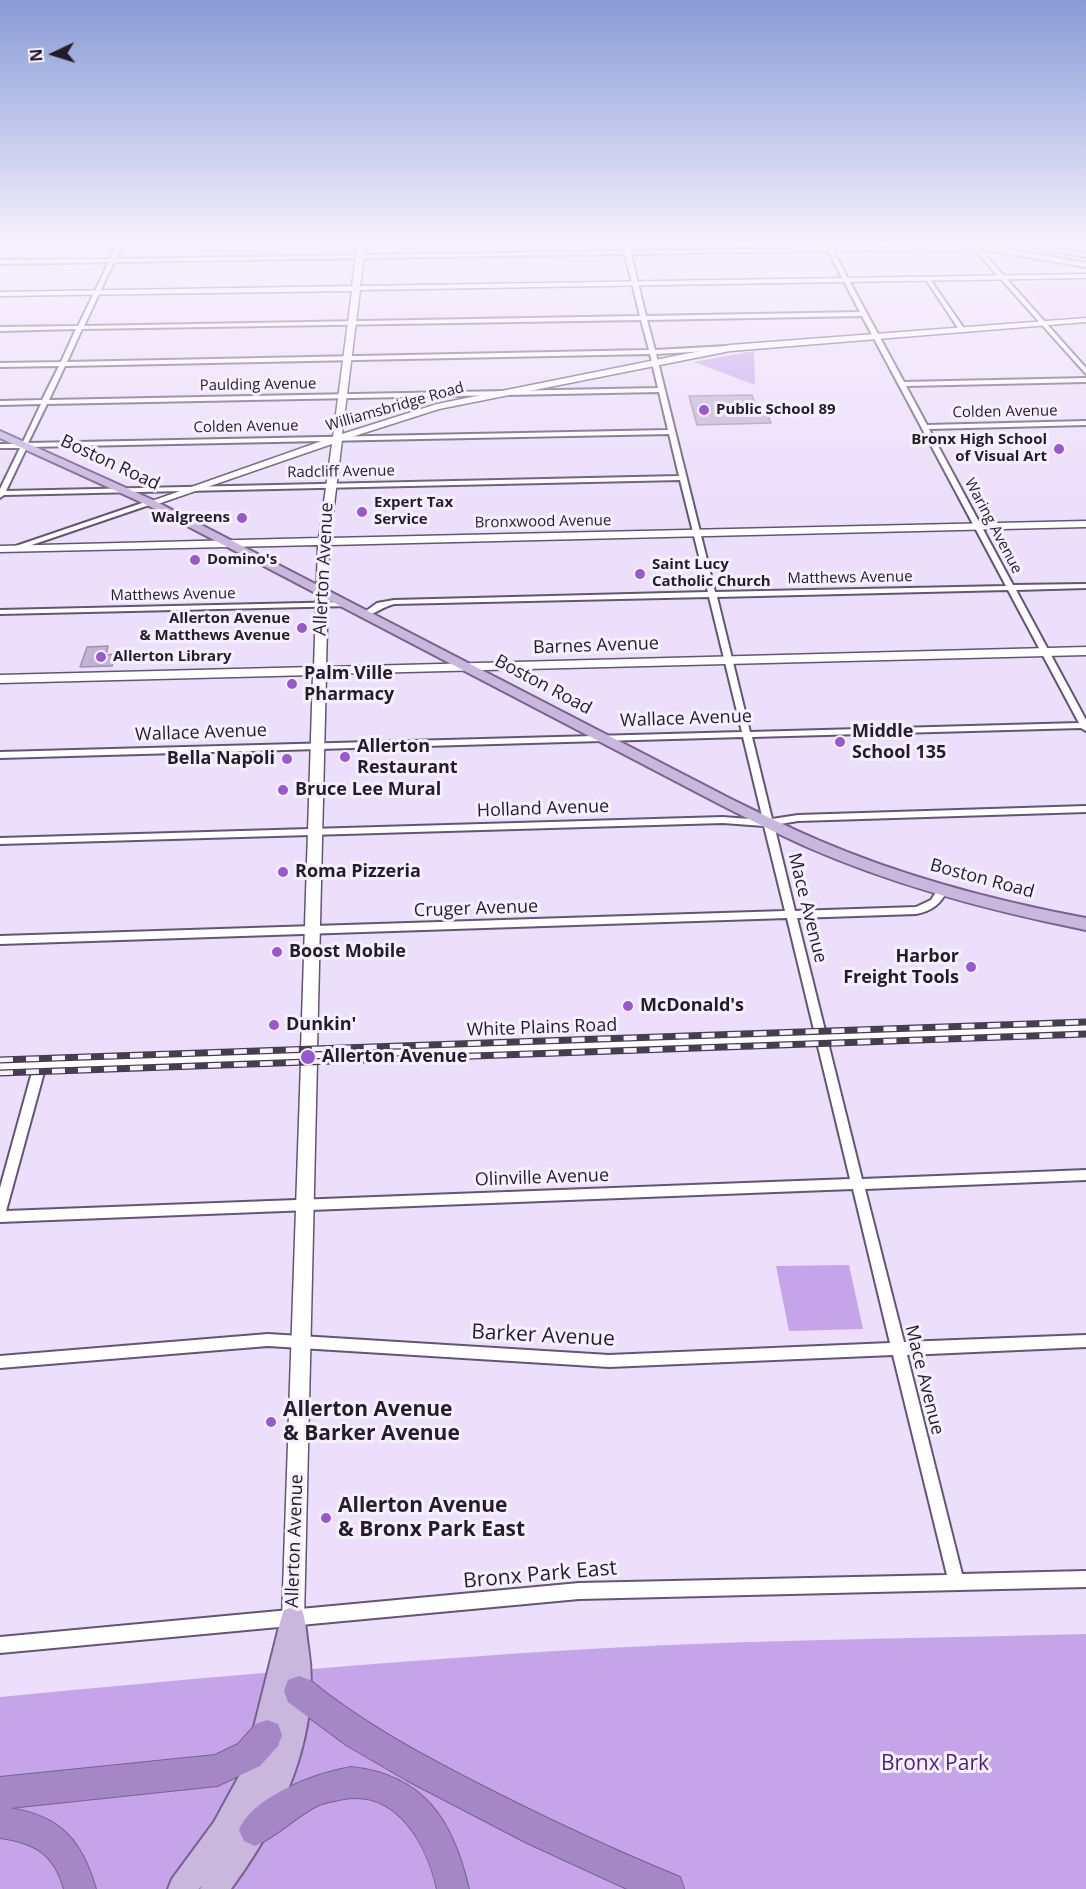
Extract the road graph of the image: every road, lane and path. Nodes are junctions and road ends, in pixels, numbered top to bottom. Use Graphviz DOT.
graph roads {
  1 [pos="79,330"];
  2 [pos="350,330"];
  3 [pos="647,330"];
  4 [pos="872,330"];
  5 [pos="960,330"];
  6 [pos="1049,330"];
  7 [pos="876,337"];
  8 [pos="653,357"];
  9 [pos="347,358"];
  10 [pos="63,363"];
  11 [pos="0,364"];
  12 [pos="1086,372"];
  13 [pos="568,380"];
  14 [pos="1086,380"];
  15 [pos="902,384"];
  16 [pos="662,390"];
  17 [pos="571,392"];
  18 [pos="505,393"];
  19 [pos="342,396"];
  20 [pos="44,402"];
  21 [pos="0,403"];
  22 [pos="1086,423"];
  23 [pos="925,427"];
  24 [pos="672,432"];
  25 [pos="0,434"];
  26 [pos="336,439"];
  27 [pos="25,445"];
  28 [pos="0,446"];
  29 [pos="683,478"];
  30 [pos="330,485"];
  31 [pos="196,488"];
  32 [pos="125,490"];
  33 [pos="1,494"];
  34 [pos="151,502"];
  35 [pos="1086,524"];
  36 [pos="978,527"];
  37 [pos="697,533"];
  38 [pos="323,542"];
  39 [pos="229,543"];
  40 [pos="5,549"];
  41 [pos="1086,586"];
  42 [pos="1011,588"];
  43 [pos="712,595"];
  44 [pos="322,598"];
  45 [pos="0,612"];
  46 [pos="366,614"];
  47 [pos="1086,651"];
  48 [pos="1045,652"];
  49 [pos="728,660"];
  50 [pos="468,667"];
  51 [pos="319,671"];
  52 [pos="0,679"];
  53 [pos="1085,726"];
  54 [pos="746,734"];
  55 [pos="604,738"];
  56 [pos="317,746"];
  57 [pos="0,754"];
  58 [pos="1086,809"];
  59 [pos="769,823"];
  60 [pos="315,832"];
  61 [pos="0,841"];
  62 [pos="942,890"];
  63 [pos="791,915"];
  64 [pos="1086,924"];
  65 [pos="312,930"];
  66 [pos="0,940"];
  67 [pos="1086,1028"];
  68 [pos="822,1037"];
  69 [pos="309,1056"];
  70 [pos="40,1065"];
  71 [pos="0,1066"];
  72 [pos="1086,1176"];
  73 [pos="858,1184"];
  74 [pos="304,1205"];
  75 [pos="0,1210"];
  76 [pos="0,1217"];
  77 [pos="1086,1341"];
  78 [pos="301,1342"];
  79 [pos="899,1348"];
  80 [pos="0,1362"];
  81 [pos="1086,1579"];
  82 [pos="956,1582"];
  83 [pos="293,1619"];
  84 [pos="0,1645"];
  85 [pos="299,1691"];
  86 [pos="267,1735"];
  87 [pos="0,1793"];
  88 [pos="0,1822"];
  89 [pos="255,1830"];
  90 [pos="80,1889"];
  91 [pos="182,1889"];
  92 [pos="214,1889"];
  93 [pos="453,1889"];
  94 [pos="668,1889"];
  1 -- 10 [label="street"];
  2 -- 9 [label="main road, Allerton Avenue"];
  3 -- 8 [label="street, Mace Avenue"];
  4 -- 7 [label="street, Waring Avenue"];
  5 -- 7 [label="main road, Williamsbridge Road"];
  6 -- 12 [label="street"];
  7 -- 8 [label="main road, Williamsbridge Road"];
  7 -- 15 [label="street, Waring Avenue"];
  8 -- 9 [label="street"];
  8 -- 13 [label="main road, Williamsbridge Road"];
  8 -- 16 [label="street, Mace Avenue"];
  9 -- 10 [label="street"];
  9 -- 19 [label="main road, Allerton Avenue"];
  10 -- 11 [label="street"];
  10 -- 20 [label="street"];
  13 -- 17 [label="street"];
  13 -- 18 [label="main road, Williamsbridge Road"];
  14 -- 15 [label="street"];
  15 -- 23 [label="street, Waring Avenue"];
  16 -- 17 [label="street, Paulding Avenue"];
  16 -- 24 [label="street, Mace Avenue"];
  17 -- 18 [label="street, Paulding Avenue"];
  18 -- 19 [label="street, Paulding Avenue"];
  18 -- 26 [label="main road, Williamsbridge Road"];
  19 -- 20 [label="street, Paulding Avenue"];
  19 -- 26 [label="main road, Allerton Avenue"];
  20 -- 21 [label="street, Paulding Avenue"];
  20 -- 27 [label="street"];
  22 -- 23 [label="street, Colden Avenue"];
  23 -- 36 [label="street, Waring Avenue"];
  24 -- 26 [label="street, Colden Avenue"];
  24 -- 29 [label="street, Mace Avenue"];
  25 -- 27 [label="main road, Boston Road"];
  26 -- 27 [label="street, Colden Avenue"];
  26 -- 30 [label="main road, Allerton Avenue"];
  26 -- 31 [label="main road, Williamsbridge Road"];
  27 -- 28 [label="street, Colden Avenue"];
  27 -- 32 [label="main road, Boston Road"];
  27 -- 33 [label="street"];
  29 -- 30 [label="street, Radcliff Avenue"];
  29 -- 37 [label="street, Mace Avenue"];
  30 -- 31 [label="street, Radcliff Avenue"];
  30 -- 38 [label="main road, Allerton Avenue"];
  31 -- 32 [label="street, Radcliff Avenue"];
  31 -- 34 [label="main road, Williamsbridge Road"];
  32 -- 33 [label="street, Radcliff Avenue"];
  32 -- 34 [label="main road, Boston Road"];
  34 -- 39 [label="main road, Boston Road"];
  34 -- 40 [label="street, Williamsbridge Road"];
  35 -- 36 [label="main road, Bronxwood Avenue"];
  36 -- 37 [label="main road, Bronxwood Avenue"];
  36 -- 42 [label="street, Waring Avenue"];
  37 -- 38 [label="main road, Bronxwood Avenue"];
  37 -- 43 [label="street, Mace Avenue"];
  38 -- 39 [label="main road, Bronxwood Avenue"];
  38 -- 44 [label="main road, Allerton Avenue"];
  39 -- 40 [label="main road, Bronxwood Avenue"];
  39 -- 44 [label="main road, Boston Road"];
  41 -- 42 [label="street, Matthews Avenue"];
  42 -- 43 [label="street, Matthews Avenue"];
  42 -- 48 [label="street, Waring Avenue"];
  43 -- 46 [label="street, Matthews Avenue"];
  43 -- 49 [label="street, Mace Avenue"];
  44 -- 45 [label="street, Matthews Avenue"];
  44 -- 46 [label="main road, Boston Road"];
  44 -- 51 [label="main road, Allerton Avenue"];
  46 -- 50 [label="main road, Boston Road"];
  47 -- 48 [label="main road, Barnes Avenue"];
  48 -- 49 [label="main road, Barnes Avenue"];
  48 -- 53 [label="street, Waring Avenue"];
  49 -- 50 [label="main road, Barnes Avenue"];
  49 -- 54 [label="street, Mace Avenue"];
  50 -- 51 [label="main road, Barnes Avenue"];
  50 -- 55 [label="main road, Boston Road"];
  51 -- 52 [label="main road, Barnes Avenue"];
  51 -- 56 [label="main road, Allerton Avenue"];
  53 -- 54 [label="street, Wallace Avenue"];
  54 -- 55 [label="street, Wallace Avenue"];
  54 -- 59 [label="street, Mace Avenue"];
  55 -- 56 [label="street, Wallace Avenue"];
  55 -- 59 [label="main road, Boston Road"];
  56 -- 57 [label="street, Wallace Avenue"];
  56 -- 60 [label="main road, Allerton Avenue"];
  58 -- 59 [label="street, Holland Avenue"];
  59 -- 60 [label="street, Holland Avenue"];
  59 -- 62 [label="main road, Boston Road"];
  59 -- 63 [label="street, Mace Avenue"];
  60 -- 61 [label="street, Holland Avenue"];
  60 -- 65 [label="main road, Allerton Avenue"];
  62 -- 63 [label="street, Cruger Avenue"];
  62 -- 64 [label="main road, Boston Road"];
  63 -- 65 [label="street, Cruger Avenue"];
  63 -- 68 [label="street, Mace Avenue"];
  65 -- 66 [label="street, Cruger Avenue"];
  65 -- 69 [label="main road, Allerton Avenue"];
  67 -- 68 [label="main road, White Plains Road"];
  68 -- 69 [label="main road, White Plains Road"];
  68 -- 73 [label="street, Mace Avenue"];
  69 -- 70 [label="main road, White Plains Road"];
  69 -- 74 [label="main road, Allerton Avenue"];
  70 -- 71 [label="main road, White Plains Road"];
  70 -- 75 [label="street"];
  72 -- 73 [label="street, Olinville Avenue"];
  73 -- 74 [label="street, Olinville Avenue"];
  73 -- 79 [label="street, Mace Avenue"];
  74 -- 76 [label="street, Olinville Avenue"];
  74 -- 78 [label="main road, Allerton Avenue"];
  77 -- 79 [label="street, Barker Avenue"];
  78 -- 79 [label="street, Barker Avenue"];
  78 -- 80 [label="street, Barker Avenue"];
  78 -- 83 [label="main road, Allerton Avenue"];
  79 -- 82 [label="street, Mace Avenue"];
  81 -- 82 [label="street, Bronx Park East"];
  82 -- 83 [label="street, Bronx Park East"];
  83 -- 84 [label="street, Bronx Park East"];
  83 -- 85 [label="main road"];
  83 -- 86 [label="main road"];
  85 -- 89 [label="main road"];
  85 -- 94 [label="highway"];
  86 -- 87 [label="highway"];
  86 -- 91 [label="main road"];
  88 -- 90 [label="highway"];
  89 -- 92 [label="main road"];
  89 -- 93 [label="highway"];
}
